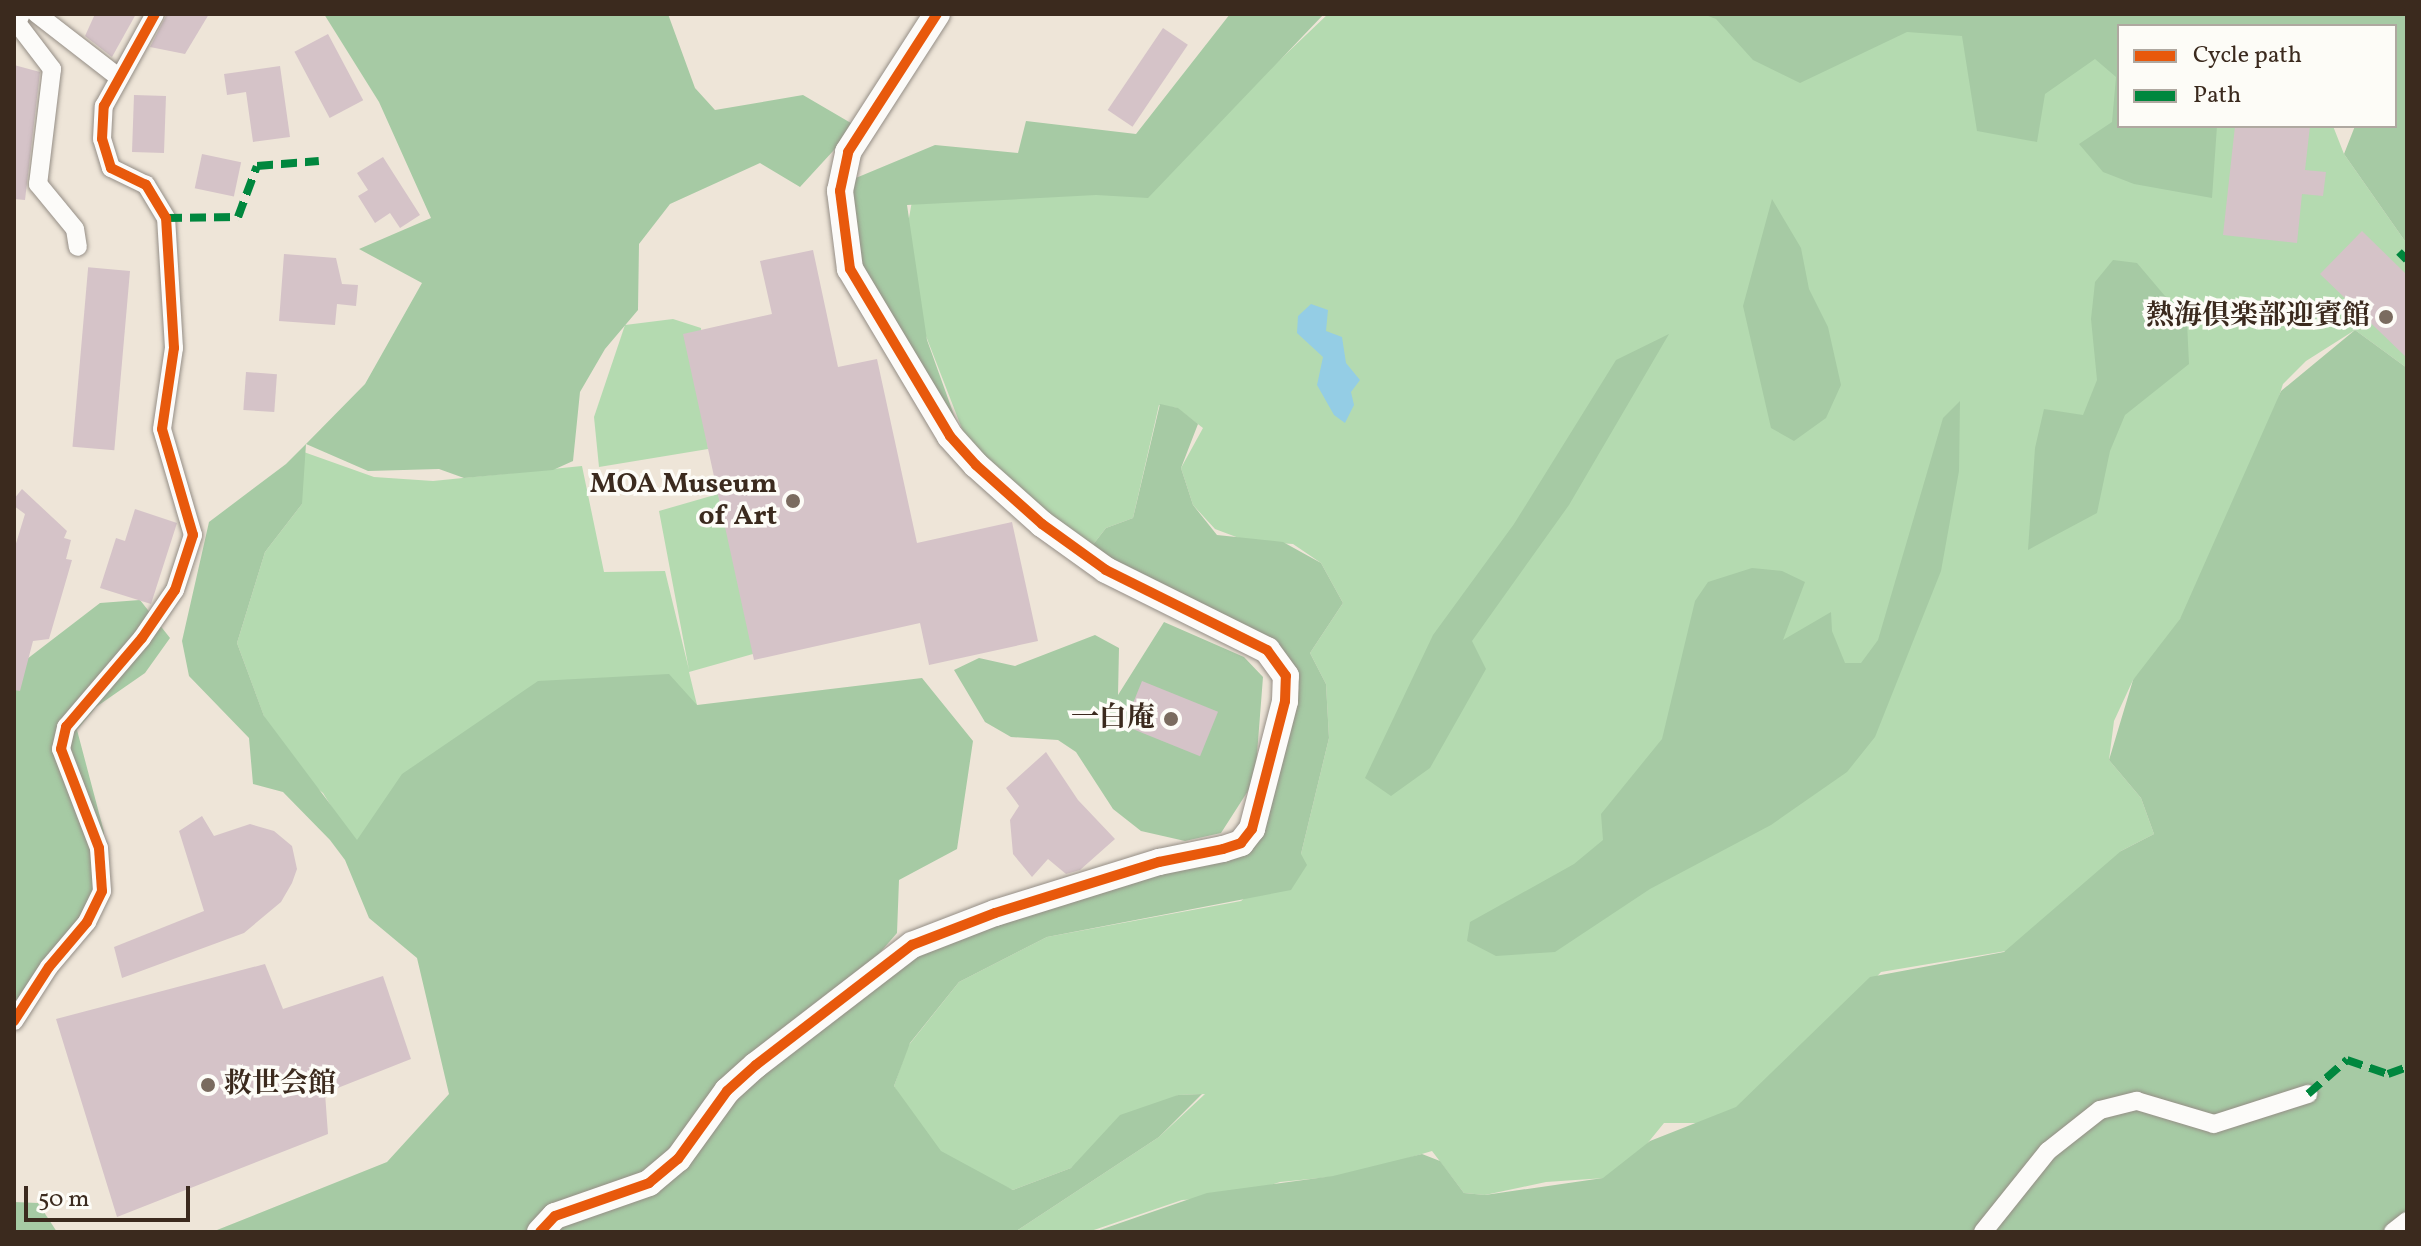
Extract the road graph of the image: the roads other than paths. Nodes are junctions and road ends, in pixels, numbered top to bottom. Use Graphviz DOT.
graph roads {
  1 [pos="37,14"];
  2 [pos="155,14"];
  3 [pos="937,14"];
  4 [pos="17,21"];
  5 [pos="117,76"];
  6 [pos="78,247"];
  7 [pos="14,1021"];
  8 [pos="2308,1094"];
  9 [pos="2407,1221"];
  10 [pos="540,1232"];
  11 [pos="1983,1232"];
  12 [pos="2393,1232"];
  1 -- 5 [label="street"];
  2 -- 5 [label="street"];
  3 -- 10 [label="street"];
  4 -- 6 [label="street"];
  5 -- 7 [label="street"];
  8 -- 11 [label="street"];
  9 -- 12 [label="street"];
}
